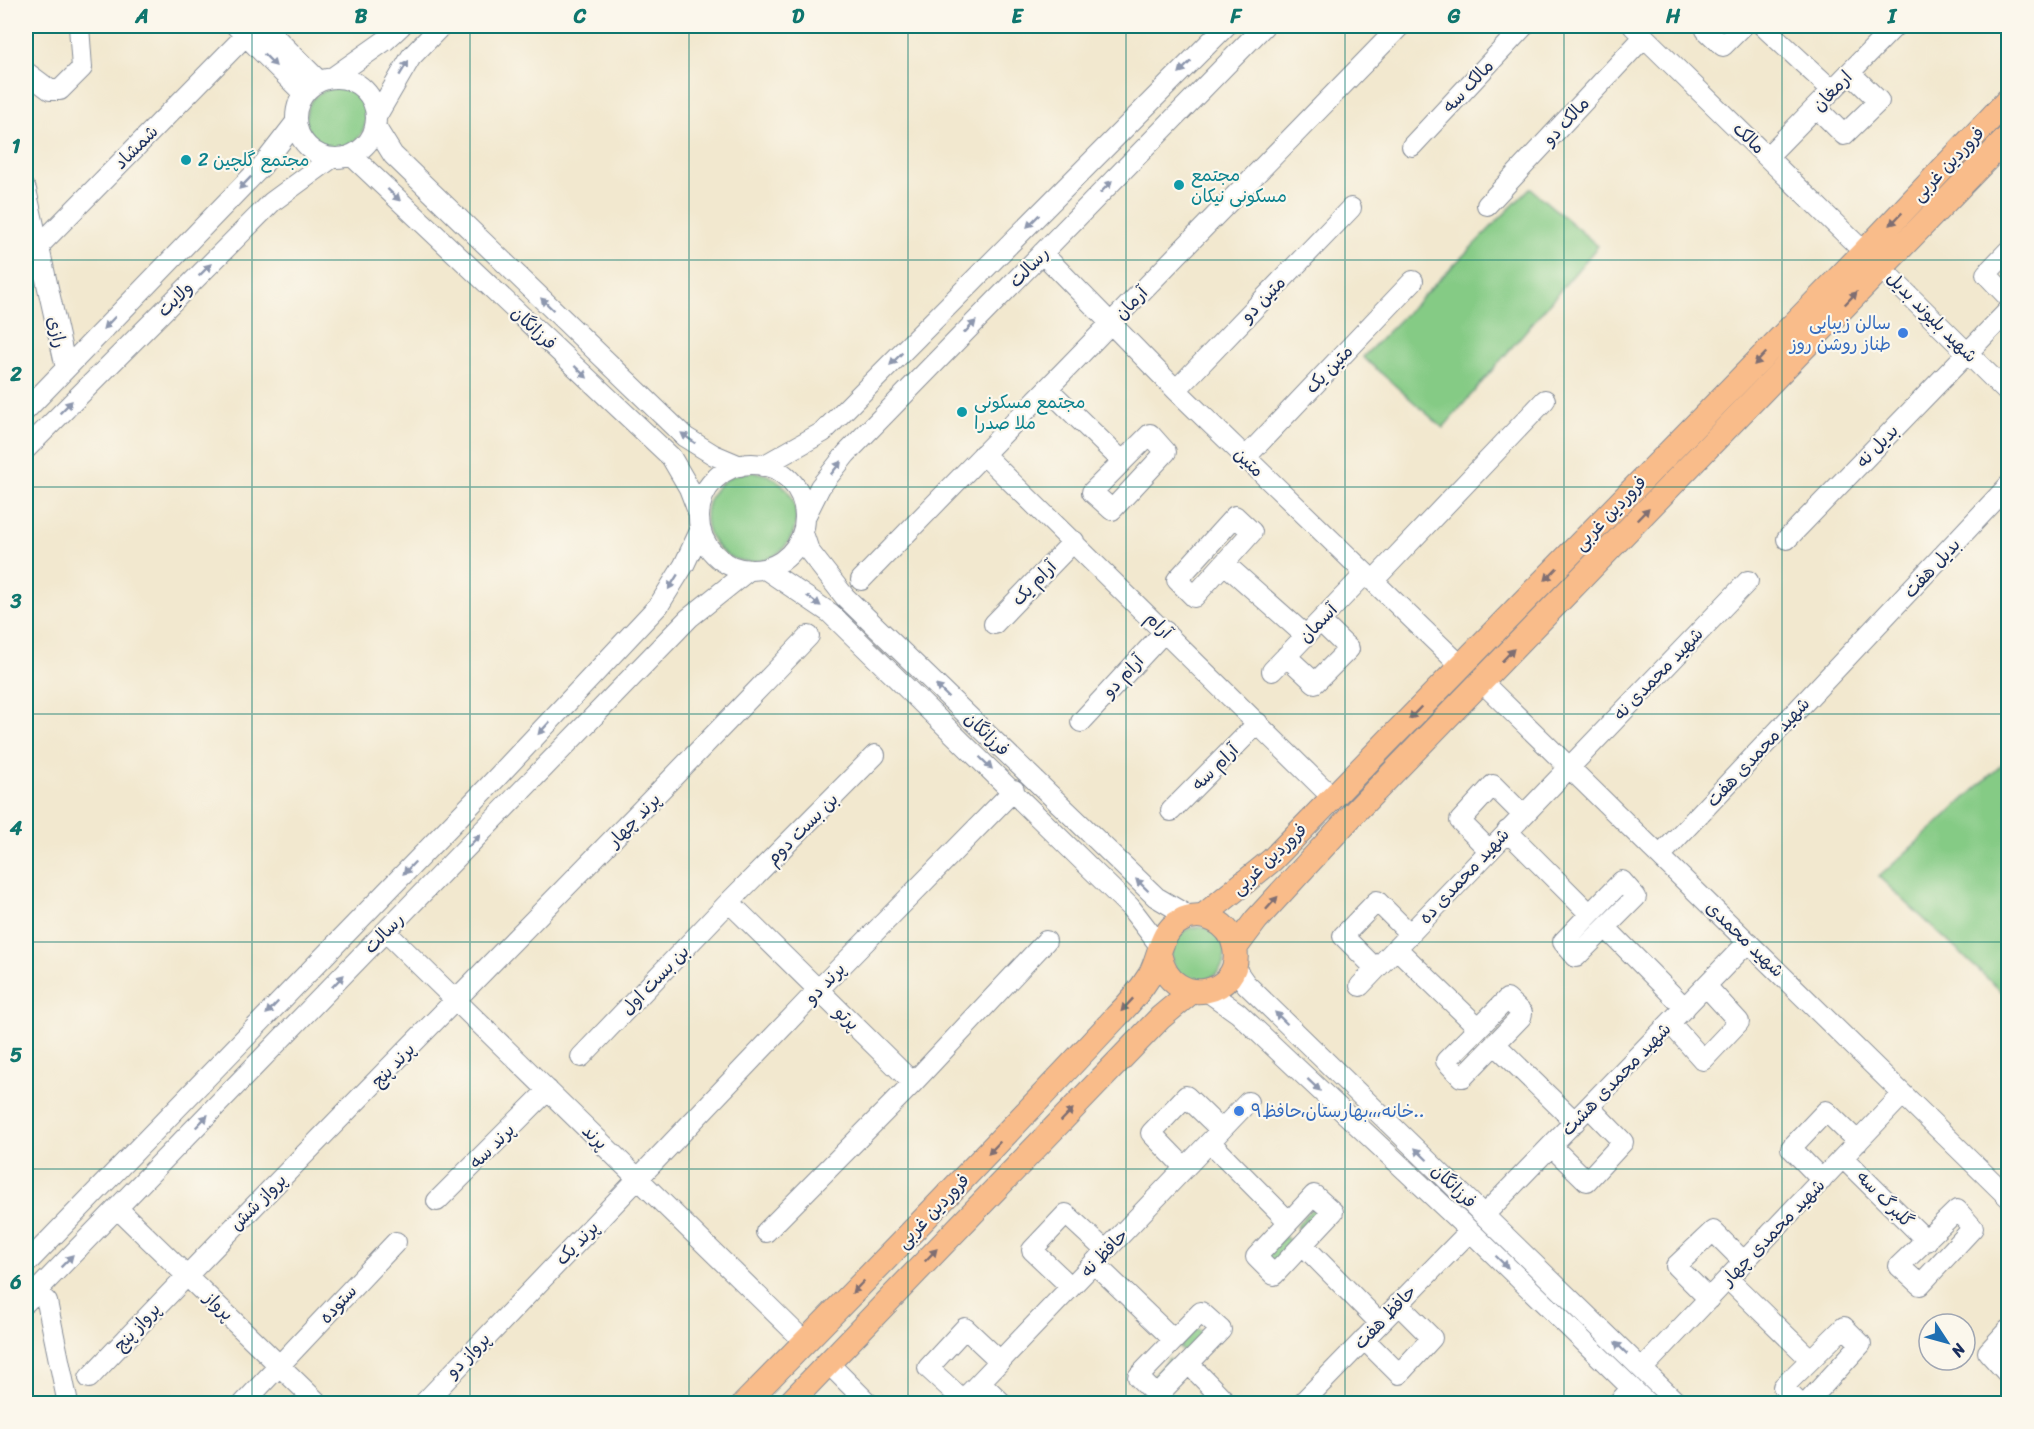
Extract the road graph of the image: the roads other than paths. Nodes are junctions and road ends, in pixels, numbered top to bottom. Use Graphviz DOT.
graph roads {
  1 [pos="79,26"];
  2 [pos="264,26"];
  3 [pos="401,26"];
  4 [pos="441,26"];
  5 [pos="1226,26"];
  6 [pos="1264,26"];
  7 [pos="1400,26"];
  8 [pos="1524,26"];
  9 [pos="1710,26"];
  10 [pos="1743,26"];
  11 [pos="1763,26"];
  12 [pos="1895,26"];
  13 [pos="241,30"];
  14 [pos="1639,31"];
  15 [pos="26,72"];
  16 [pos="1850,73"];
  17 [pos="325,80"];
  18 [pos="1832,90"];
  19 [pos="304,94"];
  20 [pos="2008,100"];
  21 [pos="1816,107"];
  22 [pos="296,122"];
  23 [pos="375,122"];
  24 [pos="2008,137"];
  25 [pos="1412,146"];
  26 [pos="351,155"];
  27 [pos="1768,156"];
  28 [pos="332,158"];
  29 [pos="26,190"];
  30 [pos="1487,205"];
  31 [pos="1351,208"];
  32 [pos="2008,251"];
  33 [pos="31,253"];
  34 [pos="1042,253"];
  35 [pos="1872,260"];
  36 [pos="1413,281"];
  37 [pos="2008,297"];
  38 [pos="2008,311"];
  39 [pos="1111,324"];
  40 [pos="1968,353"];
  41 [pos="66,368"];
  42 [pos="1048,389"];
  43 [pos="1176,390"];
  44 [pos="2008,393"];
  45 [pos="1545,400"];
  46 [pos="26,410"];
  47 [pos="26,449"];
  48 [pos="983,454"];
  49 [pos="1245,458"];
  50 [pos="1121,460"];
  51 [pos="740,466"];
  52 [pos="763,466"];
  53 [pos="2008,486"];
  54 [pos="700,522"];
  55 [pos="804,525"];
  56 [pos="1787,539"];
  57 [pos="1074,541"];
  58 [pos="1225,564"];
  59 [pos="757,570"];
  60 [pos="1369,578"];
  61 [pos="861,580"];
  62 [pos="1748,581"];
  63 [pos="1320,621"];
  64 [pos="994,624"];
  65 [pos="1165,631"];
  66 [pos="809,636"];
  67 [pos="1306,636"];
  68 [pos="1856,649"];
  69 [pos="1286,656"];
  70 [pos="1461,666"];
  71 [pos="1272,671"];
  72 [pos="1482,682"];
  73 [pos="1081,722"];
  74 [pos="1258,723"];
  75 [pos="875,755"];
  76 [pos="1569,766"];
  77 [pos="1014,790"];
  78 [pos="1333,798"];
  79 [pos="1171,811"];
  80 [pos="1523,815"];
  81 [pos="1507,831"];
  82 [pos="1490,850"];
  83 [pos="1660,856"];
  84 [pos="729,902"];
  85 [pos="1590,914"];
  86 [pos="1196,917"];
  87 [pos="1606,928"];
  88 [pos="386,932"];
  89 [pos="1046,941"];
  90 [pos="1403,941"];
  91 [pos="1748,942"];
  92 [pos="1160,952"];
  93 [pos="1234,957"];
  94 [pos="1376,969"];
  95 [pos="1360,986"];
  96 [pos="1706,986"];
  97 [pos="818,990"];
  98 [pos="1199,992"];
  99 [pos="456,1000"];
  100 [pos="1685,1008"];
  101 [pos="1670,1023"];
  102 [pos="1478,1028"];
  103 [pos="1495,1044"];
  104 [pos="581,1057"];
  105 [pos="913,1083"];
  106 [pos="548,1090"];
  107 [pos="1903,1094"];
  108 [pos="1248,1102"];
  109 [pos="1589,1107"];
  110 [pos="1575,1122"];
  111 [pos="331,1130"];
  112 [pos="1215,1136"];
  113 [pos="1858,1142"];
  114 [pos="1551,1146"];
  115 [pos="1843,1158"];
  116 [pos="1185,1168"];
  117 [pos="639,1179"];
  118 [pos="1822,1180"];
  119 [pos="2007,1192"];
  120 [pos="437,1202"];
  121 [pos="118,1209"];
  122 [pos="1484,1215"];
  123 [pos="1289,1222"];
  124 [pos="1470,1231"];
  125 [pos="766,1232"];
  126 [pos="1927,1241"];
  127 [pos="396,1242"];
  128 [pos="1303,1245"];
  129 [pos="1100,1257"];
  130 [pos="1744,1262"];
  131 [pos="26,1264"];
  132 [pos="186,1275"];
  133 [pos="1728,1279"];
  134 [pos="1071,1287"];
  135 [pos="31,1297"];
  136 [pos="1709,1299"];
  137 [pos="1398,1304"];
  138 [pos="514,1307"];
  139 [pos="1380,1323"];
  140 [pos="2008,1330"];
  141 [pos="1364,1339"];
  142 [pos="1174,1340"];
  143 [pos="805,1342"];
  144 [pos="1810,1359"];
  145 [pos="1000,1361"];
  146 [pos="828,1363"];
  147 [pos="1189,1364"];
  148 [pos="280,1365"];
  149 [pos="1642,1369"];
  150 [pos="2008,1371"];
  151 [pos="89,1378"];
  152 [pos="980,1382"];
  153 [pos="1632,1388"];
  154 [pos="961,1402"];
  155 [pos="68,1404"];
  156 [pos="243,1404"];
  157 [pos="319,1404"];
  158 [pos="423,1404"];
  159 [pos="744,1404"];
  160 [pos="789,1404"];
  161 [pos="870,1404"];
  162 [pos="1003,1404"];
  163 [pos="1228,1404"];
  164 [pos="1300,1404"];
  165 [pos="1617,1404"];
  166 [pos="1648,1404"];
  167 [pos="1678,1404"];
  168 [pos="1800,1404"];
  169 [pos="1806,1404"];
  1 -- 15 [label="street"];
  2 -- 17 [label="street"];
  3 -- 17 [label="street"];
  23 -- 4 [label="street, one-way"];
  5 -- 52 [label="street, رسالت, one-way"];
  34 -- 6 [label="street, رسالت, one-way"];
  7 -- 39 [label="street, آرمان"];
  8 -- 25 [label="street, مالک سه"];
  9 -- 10 [label="street"];
  11 -- 18 [label="street"];
  12 -- 16 [label="street, ارمغان"];
  13 -- 19 [label="street, one-way"];
  13 -- 33 [label="street, شمشاد"];
  14 -- 27 [label="street, مالک"];
  14 -- 30 [label="street, مالک دو"];
  16 -- 18 [label="street, ارمغان"];
  16 -- 21 [label="street"];
  17 -- 19 [label="street"];
  17 -- 23 [label="street"];
  18 -- 21 [label="street, ارمغان"];
  19 -- 22 [label="street"];
  20 -- 35 [label="main road, فروردین غربی, one-way"];
  21 -- 27 [label="street, ارمغان"];
  22 -- 28 [label="street"];
  22 -- 41 [label="street, ولایت, one-way"];
  23 -- 26 [label="street"];
  51 -- 23 [label="street, فرزانگان, one-way"];
  24 -- 35 [label="main road, فروردین غربی"];
  26 -- 28 [label="street"];
  26 -- 54 [label="street, فرزانگان, one-way"];
  27 -- 35 [label="street, مالک"];
  47 -- 28 [label="street, ولایت, one-way"];
  29 -- 33 [label="street, رازی"];
  31 -- 43 [label="street, متین دو"];
  32 -- 37 [label="street"];
  33 -- 41 [label="street, رازی"];
  34 -- 39 [label="street, متین"];
  55 -- 34 [label="street, رسالت, one-way"];
  35 -- 40 [label="street, شهید بلیوند بدیل"];
  35 -- 70 [label="main road, فروردین غربی, one-way"];
  72 -- 35 [label="main road, فروردین غربی, one-way"];
  36 -- 49 [label="street, متین یک"];
  38 -- 40 [label="street, بدیل نه"];
  39 -- 42 [label="street, آرمان"];
  39 -- 43 [label="street, متین"];
  40 -- 44 [label="street, شهید بلیوند بدیل"];
  40 -- 56 [label="street, بدیل نه"];
  41 -- 46 [label="street, ولایت"];
  42 -- 48 [label="street, آرمان"];
  42 -- 50 [label="street"];
  43 -- 49 [label="street, متین"];
  45 -- 60 [label="street, آسمان"];
  48 -- 57 [label="street, آرام"];
  48 -- 61 [label="street, آرمان"];
  49 -- 60 [label="street, متین"];
  51 -- 52 [label="street"];
  51 -- 54 [label="street"];
  52 -- 55 [label="street"];
  53 -- 68 [label="street, بدیل هفت"];
  54 -- 59 [label="street"];
  54 -- 131 [label="street, رسالت, one-way"];
  55 -- 59 [label="street"];
  86 -- 55 [label="street, فرزانگان, one-way"];
  57 -- 64 [label="street, آرام یک"];
  57 -- 65 [label="street, آرام"];
  58 -- 67 [label="street"];
  59 -- 77 [label="street, فرزانگان, one-way"];
  88 -- 59 [label="street, رسالت, one-way"];
  60 -- 63 [label="street, آسمان"];
  60 -- 70 [label="street, متین"];
  62 -- 76 [label="street, شهید محمدی نه"];
  63 -- 67 [label="street, آسمان"];
  63 -- 69 [label="street"];
  65 -- 73 [label="street, آرام دو"];
  65 -- 74 [label="street, آرام"];
  66 -- 99 [label="street, پرند چهار"];
  67 -- 69 [label="street, آسمان"];
  68 -- 83 [label="street, شهید محمدی هفت"];
  69 -- 71 [label="street, آسمان"];
  70 -- 78 [label="main road, فروردین غربی, one-way"];
  72 -- 76 [label="street, شهید محمدی"];
  93 -- 72 [label="main road, فروردین غربی, one-way"];
  74 -- 78 [label="street, آرام"];
  74 -- 79 [label="street, آرام سه"];
  75 -- 84 [label="street, بن بست دوم"];
  76 -- 80 [label="street, شهید محمدی ده"];
  76 -- 83 [label="street, شهید محمدی"];
  77 -- 92 [label="street, فرزانگان"];
  77 -- 97 [label="street, پرند دو"];
  78 -- 86 [label="main road, فروردین غربی"];
  80 -- 81 [label="street, شهید محمدی ده"];
  80 -- 82 [label="street"];
  81 -- 82 [label="street, شهید محمدی ده"];
  81 -- 85 [label="street"];
  82 -- 90 [label="street, شهید محمدی ده"];
  83 -- 91 [label="street, شهید محمدی"];
  84 -- 97 [label="street, پرتو"];
  84 -- 104 [label="street, بن بست اول"];
  85 -- 87 [label="street"];
  85 -- 87 [label="street"];
  86 -- 92 [label="main road"];
  86 -- 93 [label="main road"];
  87 -- 100 [label="street"];
  88 -- 99 [label="street, پرند"];
  121 -- 88 [label="street, رسالت, one-way"];
  89 -- 105 [label="street"];
  90 -- 94 [label="street, شهید محمدی ده"];
  90 -- 94 [label="street"];
  90 -- 102 [label="street"];
  91 -- 96 [label="street, شهید محمدی هشت"];
  91 -- 107 [label="street, شهید محمدی"];
  92 -- 98 [label="main road"];
  92 -- 143 [label="main road, فروردین غربی, one-way"];
  93 -- 98 [label="main road"];
  122 -- 93 [label="street, فرزانگان, one-way"];
  94 -- 95 [label="street, شهید محمدی ده"];
  96 -- 100 [label="street, شهید محمدی هشت"];
  96 -- 101 [label="street"];
  97 -- 105 [label="street, پرتو"];
  97 -- 117 [label="street, پرند دو"];
  98 -- 124 [label="street, فرزانگان, one-way"];
  146 -- 98 [label="main road, فروردین غربی, one-way"];
  99 -- 106 [label="street, پرند"];
  99 -- 111 [label="street, پرند پنج"];
  100 -- 101 [label="street, شهید محمدی هشت"];
  101 -- 109 [label="street, شهید محمدی هشت"];
  102 -- 103 [label="street"];
  102 -- 103 [label="street"];
  103 -- 110 [label="street"];
  105 -- 125 [label="street"];
  106 -- 117 [label="street, پرند"];
  106 -- 120 [label="street, پرند سه"];
  107 -- 113 [label="street, شهید محمدی چهار"];
  107 -- 119 [label="street, شهید محمدی"];
  108 -- 112 [label="street, حافظ نه"];
  109 -- 110 [label="street, شهید محمدی هشت"];
  109 -- 114 [label="street"];
  110 -- 114 [label="street, شهید محمدی هشت"];
  111 -- 132 [label="street, پرواز شش"];
  112 -- 116 [label="street, حافظ نه"];
  112 -- 116 [label="street"];
  112 -- 123 [label="street"];
  113 -- 115 [label="street, شهید محمدی چهار"];
  113 -- 118 [label="street"];
  114 -- 122 [label="street, شهید محمدی هشت"];
  115 -- 118 [label="street, شهید محمدی چهار"];
  115 -- 126 [label="street, گلبرگ سه"];
  116 -- 129 [label="street, حافظ نه"];
  117 -- 138 [label="street, پرند یک"];
  117 -- 143 [label="street, پرند"];
  118 -- 130 [label="street, شهید محمدی چهار"];
  121 -- 132 [label="street, پرواز"];
  135 -- 121 [label="street, رسالت, one-way"];
  149 -- 122 [label="street, فرزانگان, one-way"];
  123 -- 128 [label="street"];
  123 -- 128 [label="street"];
  124 -- 137 [label="street, حافظ هفت"];
  124 -- 153 [label="street, فرزانگان, one-way"];
  127 -- 148 [label="street, ستوده"];
  128 -- 139 [label="street"];
  129 -- 134 [label="street, حافظ نه"];
  129 -- 134 [label="street"];
  129 -- 142 [label="street"];
  130 -- 133 [label="street, شهید محمدی چهار"];
  130 -- 136 [label="street"];
  132 -- 148 [label="street, پرواز"];
  132 -- 151 [label="street, پرواز پنج"];
  133 -- 136 [label="street, شهید محمدی چهار"];
  133 -- 144 [label="street"];
  134 -- 145 [label="street, حافظ نه"];
  135 -- 155 [label="street"];
  136 -- 149 [label="street, شهید محمدی چهار"];
  137 -- 139 [label="street, حافظ هفت"];
  137 -- 141 [label="street"];
  138 -- 158 [label="street, پرواز دو"];
  139 -- 141 [label="street, حافظ هفت"];
  140 -- 150 [label="street"];
  141 -- 164 [label="street, حافظ هفت"];
  142 -- 147 [label="street"];
  142 -- 147 [label="street"];
  143 -- 159 [label="main road, فروردین غربی"];
  144 -- 168 [label="street"];
  144 -- 169 [label="street"];
  145 -- 152 [label="street, حافظ نه"];
  145 -- 154 [label="street"];
  146 -- 160 [label="main road, فروردین غربی"];
  146 -- 161 [label="street"];
  147 -- 163 [label="street"];
  148 -- 156 [label="street, ستوده"];
  148 -- 157 [label="street, پرواز"];
  149 -- 167 [label="street, فرزانگان"];
  152 -- 154 [label="street, حافظ نه"];
  152 -- 162 [label="street"];
  153 -- 165 [label="street"];
  153 -- 166 [label="street, فرزانگان"];
}
